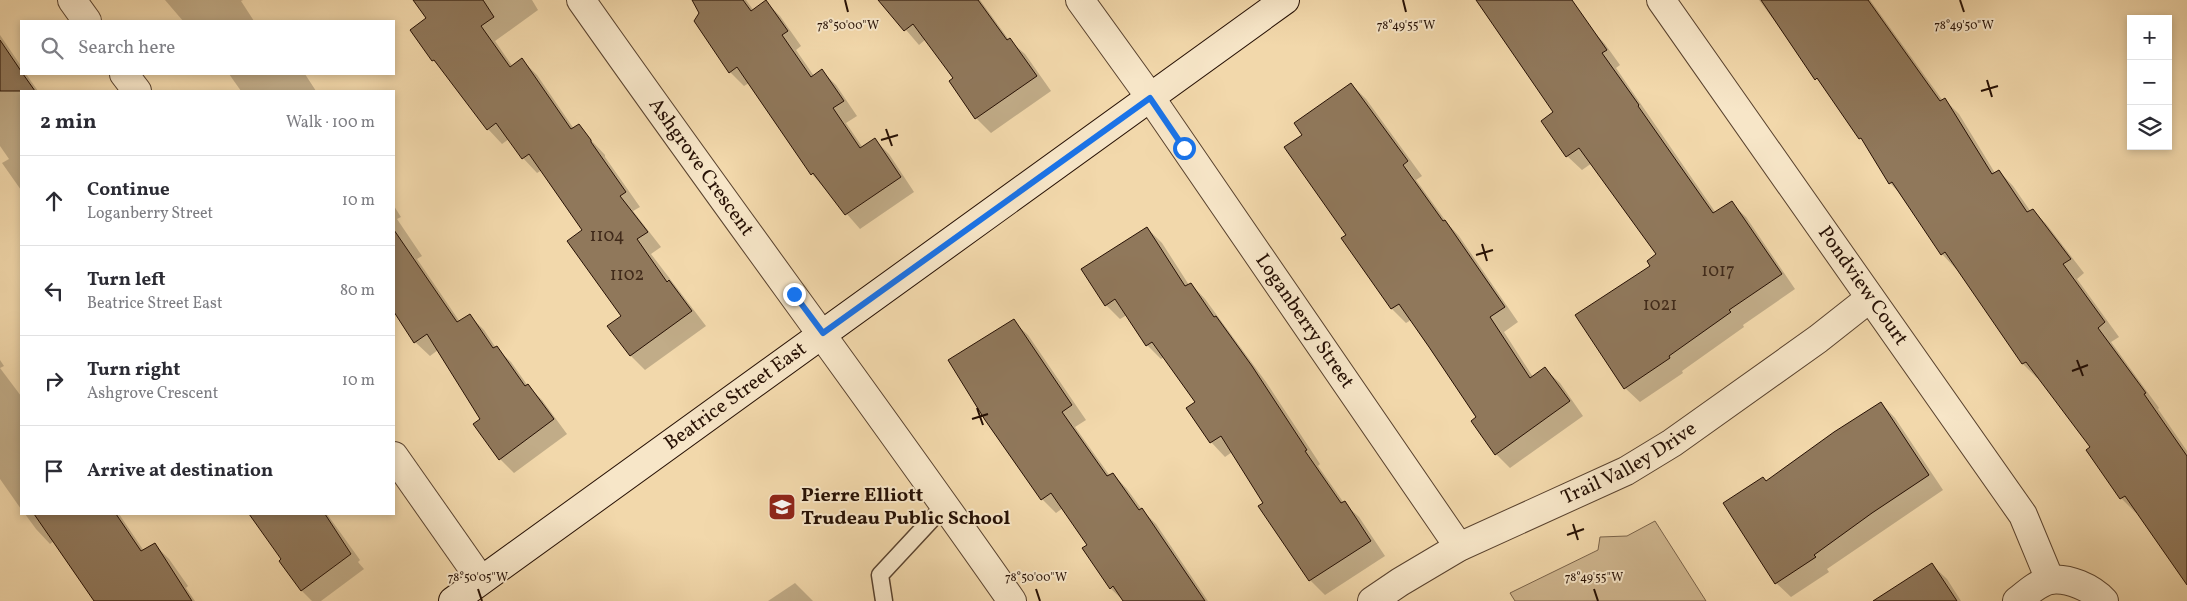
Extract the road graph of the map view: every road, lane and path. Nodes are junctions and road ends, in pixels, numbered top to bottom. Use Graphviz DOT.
graph roads {
  1 [pos="72,0"];
  2 [pos="582,0"];
  3 [pos="1080,0"];
  4 [pos="1285,0"];
  5 [pos="1661,0"];
  6 [pos="86,20"];
  7 [pos="125,75"];
  8 [pos="135,90"];
  9 [pos="1150,98"];
  10 [pos="1870,298"];
  11 [pos="823,333"];
  12 [pos="395,457"];
  13 [pos="945,505"];
  14 [pos="1459,547"];
  15 [pos="481,580"];
  16 [pos="2050,580"];
  17 [pos="453,601"];
  18 [pos="884,601"];
  19 [pos="1012,601"];
  20 [pos="1372,601"];
  21 [pos="2017,601"];
  22 [pos="2104,601"];
  1 -- 6 [label="street"];
  2 -- 11 [label="street, Ashgrove Crescent"];
  3 -- 9 [label="street"];
  4 -- 9 [label="street, Beatrice Street East"];
  5 -- 10 [label="street, Pondview Court"];
  7 -- 8 [label="street"];
  9 -- 11 [label="street, Beatrice Street East"];
  9 -- 14 [label="street, Loganberry Street"];
  10 -- 14 [label="street, Trail Valley Drive"];
  10 -- 16 [label="street, Pondview Court"];
  11 -- 13 [label="street"];
  11 -- 15 [label="street, Beatrice Street East"];
  12 -- 15 [label="street"];
  13 -- 18 [label="lane"];
  13 -- 19 [label="street"];
  14 -- 20 [label="street, Trail Valley Drive"];
  15 -- 17 [label="street, Beatrice Street East"];
  16 -- 21 [label="street"];
  16 -- 22 [label="street"];
}
